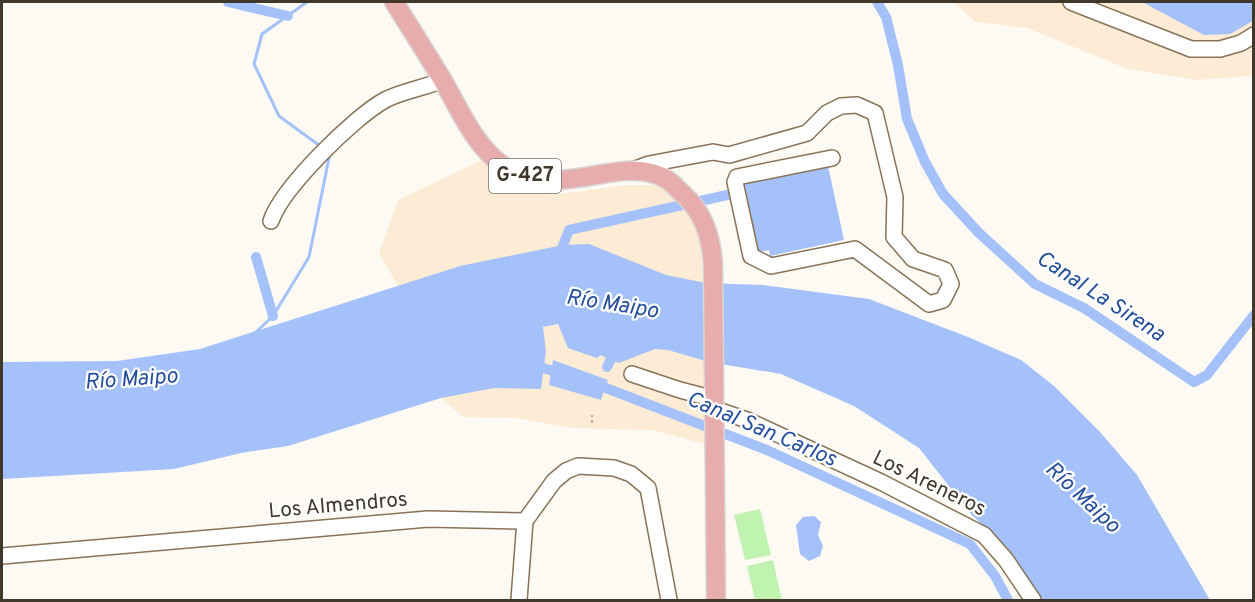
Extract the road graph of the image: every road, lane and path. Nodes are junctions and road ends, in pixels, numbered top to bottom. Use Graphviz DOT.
graph roads {
  1 [pos="394,2"];
  2 [pos="1071,2"];
  3 [pos="1254,35"];
  4 [pos="442,80"];
  5 [pos="832,158"];
  6 [pos="632,171"];
  7 [pos="271,221"];
  8 [pos="632,374"];
  9 [pos="715,407"];
  10 [pos="592,415"];
  11 [pos="592,423"];
  12 [pos="525,521"];
  13 [pos="2,556"];
  14 [pos="1032,598"];
  15 [pos="519,600"];
  16 [pos="669,600"];
  17 [pos="716,600"];
  1 -- 4 [label="main road, G-427"];
  2 -- 3 [label="street"];
  4 -- 6 [label="main road, G-427"];
  4 -- 7 [label="street"];
  5 -- 6 [label="street"];
  6 -- 9 [label="main road, G-427"];
  8 -- 9 [label="street, Los Areneros"];
  9 -- 14 [label="street, Los Areneros"];
  9 -- 17 [label="main road, G-427"];
  10 -- 11 [label="path"];
  12 -- 13 [label="street, Los Almendros"];
  12 -- 15 [label="street"];
  12 -- 16 [label="street"];
}
